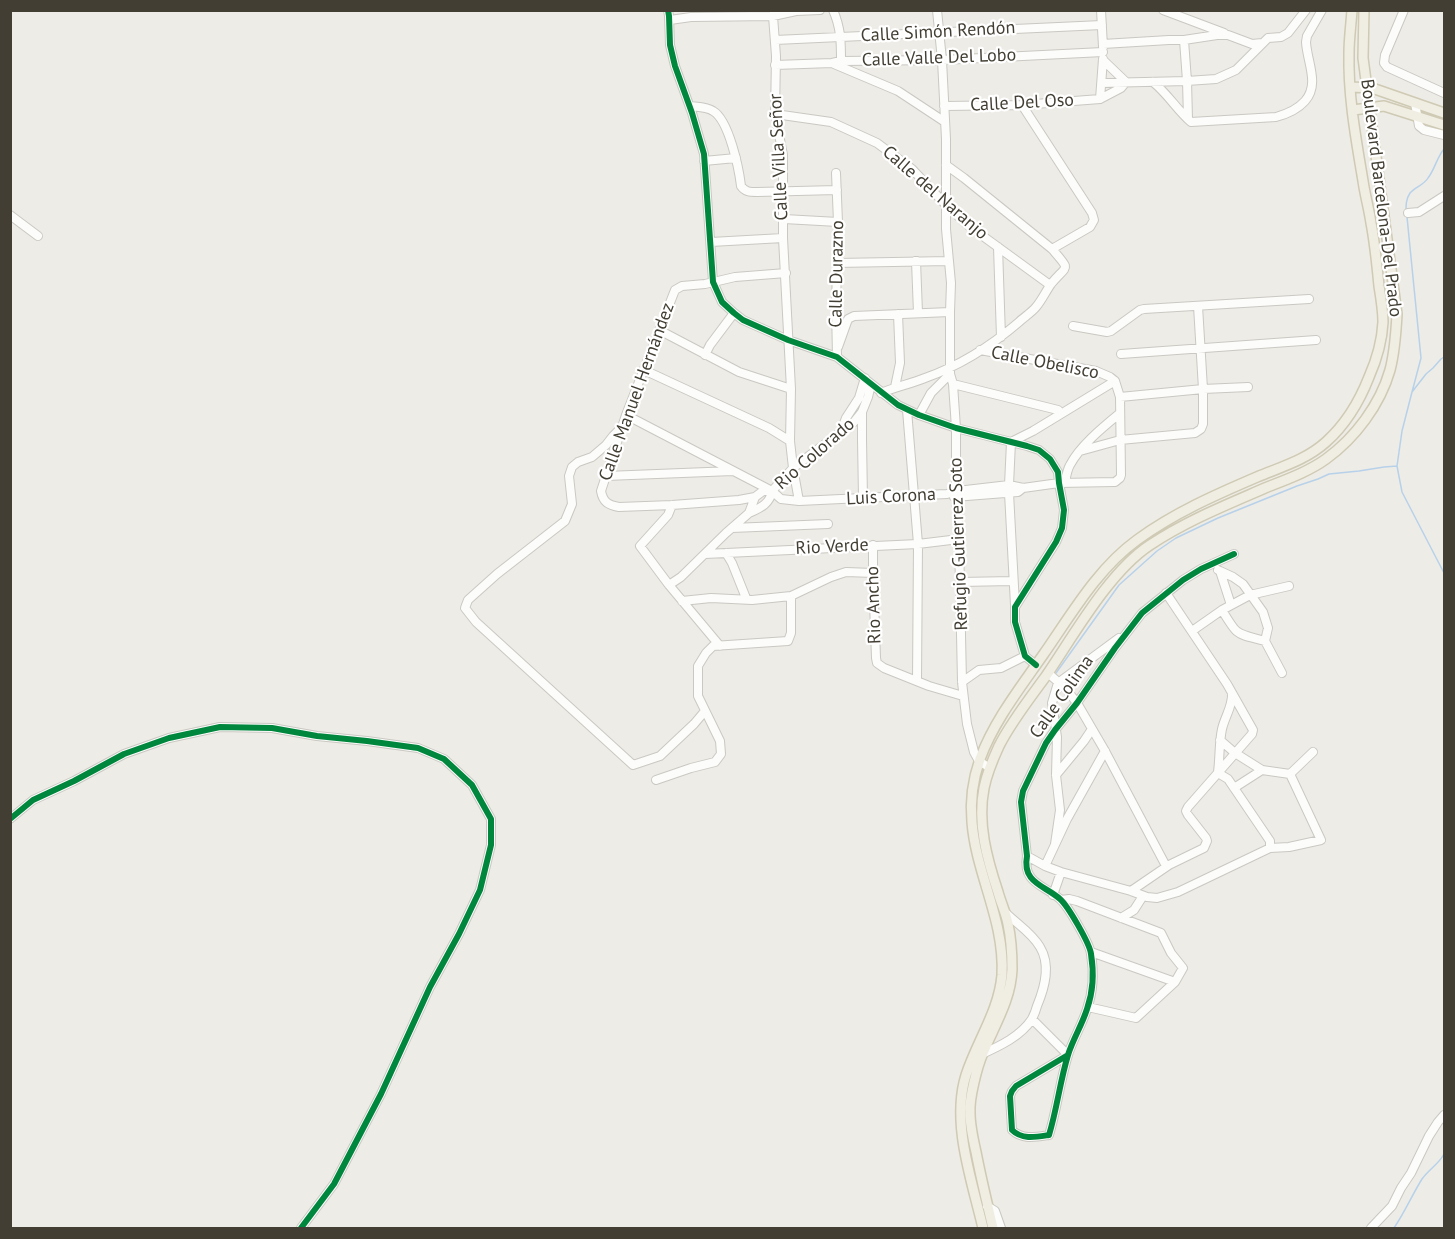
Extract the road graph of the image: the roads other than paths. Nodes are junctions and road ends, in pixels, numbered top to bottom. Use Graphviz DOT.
graph roads {
  1 [pos="668,10"];
  2 [pos="820,10"];
  3 [pos="833,10"];
  4 [pos="937,10"];
  5 [pos="1101,10"];
  6 [pos="1163,10"];
  7 [pos="1306,10"];
  8 [pos="1322,10"];
  9 [pos="1352,10"];
  10 [pos="1364,10"];
  11 [pos="1404,10"];
  12 [pos="774,13"];
  13 [pos="691,14"];
  14 [pos="670,20"];
  15 [pos="1102,25"];
  16 [pos="940,32"];
  17 [pos="1228,35"];
  18 [pos="841,37"];
  19 [pos="775,40"];
  20 [pos="1184,40"];
  21 [pos="1263,42"];
  22 [pos="1103,52"];
  23 [pos="942,60"];
  24 [pos="836,62"];
  25 [pos="776,65"];
  26 [pos="1187,81"];
  27 [pos="1126,82"];
  28 [pos="1152,82"];
  29 [pos="1102,83"];
  30 [pos="1351,87"];
  31 [pos="1367,87"];
  32 [pos="1444,93"];
  33 [pos="1100,99"];
  34 [pos="1415,103"];
  35 [pos="1022,105"];
  36 [pos="690,106"];
  37 [pos="944,106"];
  38 [pos="1369,108"];
  39 [pos="1353,111"];
  40 [pos="1444,113"];
  41 [pos="775,114"];
  42 [pos="1416,116"];
  43 [pos="1188,119"];
  44 [pos="945,122"];
  45 [pos="1444,125"];
  46 [pos="1444,135"];
  47 [pos="736,158"];
  48 [pos="704,161"];
  49 [pos="946,165"];
  50 [pos="836,173"];
  51 [pos="837,190"];
  52 [pos="784,191"];
  53 [pos="1444,196"];
  54 [pos="945,204"];
  55 [pos="1408,213"];
  56 [pos="10,215"];
  57 [pos="784,219"];
  58 [pos="838,222"];
  59 [pos="38,236"];
  60 [pos="783,238"];
  61 [pos="711,242"];
  62 [pos="998,247"];
  63 [pos="1052,249"];
  64 [pos="916,261"];
  65 [pos="949,261"];
  66 [pos="837,263"];
  67 [pos="786,273"];
  68 [pos="713,282"];
  69 [pos="1050,285"];
  70 [pos="1309,299"];
  71 [pos="1198,306"];
  72 [pos="950,312"];
  73 [pos="734,313"];
  74 [pos="918,313"];
  75 [pos="898,314"];
  76 [pos="1074,326"];
  77 [pos="659,330"];
  78 [pos="1001,337"];
  79 [pos="788,340"];
  80 [pos="1316,340"];
  81 [pos="1201,349"];
  82 [pos="980,350"];
  83 [pos="837,354"];
  84 [pos="1121,354"];
  85 [pos="705,355"];
  86 [pos="644,370"];
  87 [pos="951,370"];
  88 [pos="868,381"];
  89 [pos="1115,381"];
  90 [pos="953,384"];
  91 [pos="895,387"];
  92 [pos="1248,387"];
  93 [pos="1103,388"];
  94 [pos="791,389"];
  95 [pos="1203,389"];
  96 [pos="881,393"];
  97 [pos="1120,396"];
  98 [pos="907,410"];
  99 [pos="1058,410"];
  100 [pos="862,412"];
  101 [pos="1119,414"];
  102 [pos="626,415"];
  103 [pos="919,416"];
  104 [pos="621,428"];
  105 [pos="956,428"];
  106 [pos="1033,431"];
  107 [pos="840,433"];
  108 [pos="1120,440"];
  109 [pos="790,441"];
  110 [pos="1011,442"];
  111 [pos="1080,451"];
  112 [pos="793,468"];
  113 [pos="733,471"];
  114 [pos="606,476"];
  115 [pos="1118,480"];
  116 [pos="1062,483"];
  117 [pos="1009,489"];
  118 [pos="772,491"];
  119 [pos="956,494"];
  120 [pos="914,495"];
  121 [pos="755,497"];
  122 [pos="863,498"];
  123 [pos="799,501"];
  124 [pos="672,505"];
  125 [pos="749,513"];
  126 [pos="828,524"];
  127 [pos="732,528"];
  128 [pos="1139,538"];
  129 [pos="959,539"];
  130 [pos="918,544"];
  131 [pos="873,545"];
  132 [pos="1147,547"];
  133 [pos="726,553"];
  134 [pos="705,554"];
  135 [pos="1234,554"];
  136 [pos="1209,566"];
  137 [pos="1220,572"];
  138 [pos="873,573"];
  139 [pos="1013,581"];
  140 [pos="960,582"];
  141 [pos="669,585"];
  142 [pos="1289,586"];
  143 [pos="1166,593"];
  144 [pos="1250,595"];
  145 [pos="790,596"];
  146 [pos="746,598"];
  147 [pos="682,601"];
  148 [pos="1231,605"];
  149 [pos="1015,606"];
  150 [pos="1222,610"];
  151 [pos="1128,631"];
  152 [pos="1191,631"];
  153 [pos="1265,641"];
  154 [pos="720,646"];
  155 [pos="1025,656"];
  156 [pos="1036,665"];
  157 [pos="1048,673"];
  158 [pos="1282,673"];
  159 [pos="917,681"];
  160 [pos="962,681"];
  161 [pos="1059,683"];
  162 [pos="1232,693"];
  163 [pos="963,696"];
  164 [pos="1077,703"];
  165 [pos="705,711"];
  166 [pos="1092,729"];
  167 [pos="1055,730"];
  168 [pos="1220,740"];
  169 [pos="1105,751"];
  170 [pos="1313,752"];
  171 [pos="1235,753"];
  172 [pos="979,761"];
  173 [pos="990,768"];
  174 [pos="1262,770"];
  175 [pos="1218,773"];
  176 [pos="1290,774"];
  177 [pos="1056,775"];
  178 [pos="656,780"];
  179 [pos="1234,788"];
  180 [pos="10,819"];
  181 [pos="1055,844"];
  182 [pos="1270,848"];
  183 [pos="1027,856"];
  184 [pos="1045,866"];
  185 [pos="1166,867"];
  186 [pos="1061,872"];
  187 [pos="1131,891"];
  188 [pos="1143,896"];
  189 [pos="1057,897"];
  190 [pos="1005,912"];
  191 [pos="1121,918"];
  192 [pos="1091,952"];
  193 [pos="1175,982"];
  194 [pos="1088,1006"];
  195 [pos="1032,1019"];
  196 [pos="982,1054"];
  197 [pos="1068,1055"];
  198 [pos="1444,1115"];
  199 [pos="987,1206"];
  200 [pos="301,1228"];
  201 [pos="983,1228"];
  202 [pos="993,1228"];
  203 [pos="1001,1228"];
  204 [pos="1371,1228"];
  1 -- 14 [label="street"];
  2 -- 12 [label="street"];
  3 -- 18 [label="street"];
  4 -- 16 [label="street, Refugio Gutierrez Soto"];
  5 -- 15 [label="street"];
  6 -- 17 [label="street"];
  7 -- 21 [label="street"];
  8 -- 43 [label="street"];
  9 -- 30 [label="main road, Boulevard Barcelona-Del Prado"];
  10 -- 31 [label="main road, Boulevard Barcelona-Del Prado"];
  11 -- 32 [label="street"];
  12 -- 13 [label="street"];
  12 -- 19 [label="street, Calle Villa Señor"];
  13 -- 14 [label="street"];
  14 -- 36 [label="street"];
  15 -- 16 [label="street, Calle Simón Rendón"];
  15 -- 22 [label="street"];
  16 -- 18 [label="street, Calle Simón Rendón"];
  16 -- 23 [label="street, Refugio Gutierrez Soto"];
  17 -- 20 [label="street, Calle Valle Del Lobo"];
  17 -- 21 [label="street"];
  18 -- 19 [label="street, Calle Simón Rendón"];
  18 -- 24 [label="street"];
  19 -- 25 [label="street, Calle Villa Señor"];
  20 -- 22 [label="street, Calle Valle Del Lobo"];
  20 -- 26 [label="street"];
  21 -- 26 [label="street"];
  22 -- 23 [label="street, Calle Valle Del Lobo"];
  22 -- 27 [label="street"];
  22 -- 29 [label="street"];
  23 -- 24 [label="street, Calle Valle Del Lobo"];
  23 -- 37 [label="street, Refugio Gutierrez Soto"];
  24 -- 25 [label="street, Calle Valle Del Lobo"];
  24 -- 44 [label="street"];
  25 -- 41 [label="street, Calle Villa Señor"];
  26 -- 28 [label="street"];
  26 -- 43 [label="street"];
  27 -- 28 [label="street"];
  27 -- 29 [label="street"];
  27 -- 33 [label="street"];
  28 -- 43 [label="street"];
  29 -- 33 [label="street"];
  30 -- 31 [label="main road"];
  30 -- 39 [label="main road, Boulevard Barcelona-Del Prado"];
  31 -- 34 [label="main road"];
  31 -- 38 [label="main road, Boulevard Barcelona-Del Prado"];
  33 -- 35 [label="street, Calle Del Oso"];
  34 -- 40 [label="main road"];
  34 -- 42 [label="street"];
  35 -- 37 [label="street, Calle Del Oso"];
  35 -- 63 [label="street"];
  36 -- 47 [label="street"];
  36 -- 48 [label="street"];
  37 -- 44 [label="street, Refugio Gutierrez Soto"];
  38 -- 39 [label="main road"];
  38 -- 42 [label="main road"];
  38 -- 132 [label="main road, Boulevard Barcelona-Del Prado"];
  39 -- 128 [label="main road, Boulevard Barcelona-Del Prado"];
  41 -- 52 [label="street, Calle Villa Señor"];
  41 -- 54 [label="street, Calle del Naranjo"];
  42 -- 45 [label="main road"];
  42 -- 46 [label="street"];
  44 -- 49 [label="street, Refugio Gutierrez Soto"];
  47 -- 48 [label="street"];
  47 -- 52 [label="street"];
  48 -- 61 [label="street"];
  49 -- 54 [label="street, Refugio Gutierrez Soto"];
  49 -- 63 [label="street"];
  50 -- 51 [label="street, Calle Durazno"];
  51 -- 52 [label="street"];
  51 -- 58 [label="street, Calle Durazno"];
  52 -- 57 [label="street, Calle Villa Señor"];
  53 -- 55 [label="street"];
  54 -- 62 [label="street, Calle del Naranjo"];
  54 -- 65 [label="street, Refugio Gutierrez Soto"];
  56 -- 59 [label="street"];
  57 -- 58 [label="street"];
  57 -- 60 [label="street, Calle Villa Señor"];
  58 -- 66 [label="street, Calle Durazno"];
  60 -- 61 [label="street"];
  60 -- 67 [label="street, Calle Villa Señor"];
  61 -- 68 [label="street"];
  62 -- 69 [label="street, Calle del Naranjo"];
  62 -- 78 [label="street"];
  63 -- 69 [label="street"];
  64 -- 65 [label="street"];
  64 -- 66 [label="street"];
  64 -- 74 [label="street"];
  65 -- 72 [label="street, Refugio Gutierrez Soto"];
  66 -- 83 [label="street, Calle Durazno"];
  67 -- 68 [label="street"];
  67 -- 79 [label="street, Calle Villa Señor"];
  68 -- 73 [label="street"];
  68 -- 77 [label="street, Calle Manuel Hernández"];
  69 -- 78 [label="street"];
  70 -- 71 [label="street"];
  71 -- 76 [label="street"];
  71 -- 81 [label="street"];
  72 -- 74 [label="street"];
  72 -- 87 [label="street, Refugio Gutierrez Soto"];
  73 -- 79 [label="street"];
  73 -- 85 [label="street"];
  74 -- 75 [label="street"];
  75 -- 83 [label="street"];
  75 -- 91 [label="street"];
  77 -- 85 [label="street"];
  77 -- 86 [label="street, Calle Manuel Hernández"];
  78 -- 82 [label="street"];
  79 -- 83 [label="street"];
  79 -- 94 [label="street, Calle Villa Señor"];
  80 -- 81 [label="street"];
  81 -- 84 [label="street"];
  81 -- 95 [label="street"];
  82 -- 87 [label="street"];
  82 -- 89 [label="street, Calle Obelisco"];
  83 -- 88 [label="street"];
  85 -- 94 [label="street"];
  86 -- 102 [label="street, Calle Manuel Hernández"];
  86 -- 109 [label="street"];
  87 -- 90 [label="street, Refugio Gutierrez Soto"];
  87 -- 91 [label="street"];
  87 -- 103 [label="street"];
  88 -- 96 [label="street"];
  88 -- 100 [label="street, Rio Colorado"];
  88 -- 107 [label="street"];
  89 -- 93 [label="street"];
  89 -- 97 [label="street, Calle Obelisco"];
  90 -- 99 [label="street"];
  90 -- 105 [label="street, Refugio Gutierrez Soto"];
  91 -- 96 [label="street"];
  92 -- 95 [label="street"];
  93 -- 99 [label="street"];
  93 -- 106 [label="street"];
  94 -- 109 [label="street, Calle Villa Señor"];
  95 -- 97 [label="street"];
  95 -- 108 [label="street"];
  96 -- 98 [label="street"];
  97 -- 101 [label="street, Calle Obelisco"];
  98 -- 103 [label="street"];
  98 -- 120 [label="street"];
  99 -- 106 [label="street"];
  100 -- 107 [label="street, Rio Colorado"];
  100 -- 122 [label="street"];
  101 -- 108 [label="street, Calle Obelisco"];
  101 -- 111 [label="street"];
  102 -- 104 [label="street, Calle Manuel Hernández"];
  102 -- 113 [label="street, Luis Corona"];
  103 -- 105 [label="street"];
  104 -- 114 [label="street, Calle Manuel Hernández"];
  104 -- 165 [label="street"];
  105 -- 110 [label="street"];
  105 -- 119 [label="street, Refugio Gutierrez Soto"];
  106 -- 110 [label="street"];
  107 -- 112 [label="street, Rio Colorado"];
  108 -- 111 [label="street"];
  108 -- 115 [label="street, Calle Obelisco"];
  109 -- 112 [label="street, Calle Villa Señor"];
  110 -- 116 [label="street"];
  110 -- 117 [label="street"];
  111 -- 116 [label="street"];
  112 -- 118 [label="street, Rio Colorado"];
  112 -- 123 [label="street, Calle Villa Señor"];
  113 -- 114 [label="street"];
  113 -- 118 [label="street, Luis Corona"];
  114 -- 124 [label="street, Calle Manuel Hernández"];
  115 -- 116 [label="street, Luis Corona"];
  116 -- 117 [label="street, Luis Corona"];
  116 -- 149 [label="street"];
  117 -- 119 [label="street, Luis Corona"];
  117 -- 139 [label="street"];
  118 -- 121 [label="street, Rio Colorado"];
  118 -- 123 [label="street, Luis Corona"];
  118 -- 125 [label="street"];
  119 -- 120 [label="street, Luis Corona"];
  119 -- 129 [label="street, Refugio Gutierrez Soto"];
  120 -- 122 [label="street, Luis Corona"];
  120 -- 130 [label="street"];
  121 -- 124 [label="street"];
  121 -- 125 [label="street, Rio Colorado"];
  122 -- 123 [label="street, Luis Corona"];
  124 -- 141 [label="street"];
  125 -- 127 [label="street, Rio Colorado"];
  126 -- 127 [label="street"];
  127 -- 134 [label="street, Rio Colorado"];
  128 -- 132 [label="main road"];
  128 -- 156 [label="main road, Boulevard Barcelona-Del Prado"];
  129 -- 130 [label="street, Rio Verde"];
  129 -- 140 [label="street, Refugio Gutierrez Soto"];
  130 -- 131 [label="street, Rio Verde"];
  130 -- 159 [label="street"];
  131 -- 133 [label="street, Rio Verde"];
  131 -- 138 [label="street, Rio Ancho"];
  132 -- 157 [label="main road, Boulevard Barcelona-Del Prado"];
  133 -- 134 [label="street, Rio Verde"];
  133 -- 146 [label="street"];
  134 -- 141 [label="street, Rio Colorado"];
  135 -- 136 [label="street, Calle Colima"];
  136 -- 137 [label="street"];
  136 -- 143 [label="street, Calle Colima"];
  137 -- 144 [label="street"];
  137 -- 148 [label="street"];
  138 -- 145 [label="street"];
  138 -- 159 [label="street, Rio Ancho"];
  139 -- 140 [label="street"];
  139 -- 149 [label="street"];
  140 -- 160 [label="street, Refugio Gutierrez Soto"];
  141 -- 147 [label="street"];
  142 -- 144 [label="street"];
  143 -- 151 [label="street, Calle Colima"];
  143 -- 152 [label="street"];
  144 -- 148 [label="street"];
  144 -- 153 [label="street"];
  145 -- 146 [label="street"];
  145 -- 154 [label="street"];
  146 -- 147 [label="street"];
  147 -- 154 [label="street"];
  148 -- 150 [label="street"];
  149 -- 155 [label="street"];
  150 -- 152 [label="street"];
  150 -- 153 [label="street"];
  151 -- 161 [label="street"];
  151 -- 164 [label="street, Calle Colima"];
  152 -- 162 [label="street"];
  153 -- 158 [label="street"];
  154 -- 165 [label="street"];
  155 -- 156 [label="street"];
  155 -- 160 [label="street"];
  156 -- 172 [label="main road, Boulevard Barcelona-Del Prado"];
  157 -- 161 [label="street"];
  157 -- 173 [label="main road, Boulevard Barcelona-Del Prado"];
  159 -- 163 [label="street"];
  160 -- 163 [label="street, Refugio Gutierrez Soto"];
  161 -- 164 [label="street"];
  161 -- 167 [label="street"];
  162 -- 168 [label="street"];
  162 -- 171 [label="street"];
  163 -- 172 [label="street, Refugio Gutierrez Soto"];
  164 -- 166 [label="street"];
  164 -- 167 [label="street, Calle Colima"];
  165 -- 178 [label="street"];
  166 -- 169 [label="street"];
  166 -- 177 [label="street"];
  167 -- 177 [label="street"];
  167 -- 183 [label="street, Calle Colima"];
  168 -- 171 [label="street"];
  168 -- 175 [label="street"];
  169 -- 181 [label="street"];
  169 -- 185 [label="street"];
  170 -- 176 [label="street"];
  171 -- 174 [label="street"];
  171 -- 175 [label="street"];
  172 -- 173 [label="street"];
  172 -- 201 [label="main road, Boulevard Barcelona-Del Prado"];
  173 -- 190 [label="main road, Boulevard Barcelona-Del Prado"];
  174 -- 176 [label="street"];
  174 -- 179 [label="street"];
  175 -- 179 [label="street"];
  175 -- 185 [label="street"];
  176 -- 182 [label="street"];
  177 -- 181 [label="street"];
  179 -- 182 [label="street"];
  180 -- 200 [label="street"];
  181 -- 184 [label="street"];
  182 -- 188 [label="street"];
  183 -- 184 [label="street"];
  183 -- 189 [label="street, Calle Colima"];
  184 -- 186 [label="street"];
  185 -- 187 [label="street"];
  186 -- 187 [label="street"];
  186 -- 189 [label="street"];
  187 -- 188 [label="street"];
  188 -- 191 [label="street"];
  189 -- 191 [label="street"];
  189 -- 192 [label="street, Calle Colima"];
  190 -- 195 [label="street"];
  190 -- 196 [label="main road, Boulevard Barcelona-Del Prado"];
  191 -- 193 [label="street"];
  192 -- 193 [label="street"];
  192 -- 194 [label="street, Calle Colima"];
  193 -- 194 [label="street"];
  194 -- 197 [label="street, Calle Colima"];
  195 -- 196 [label="street"];
  195 -- 197 [label="street"];
  196 -- 199 [label="main road, Boulevard Barcelona-Del Prado"];
  197 -- 197 [label="street, Calle Colima"];
  198 -- 204 [label="street"];
  199 -- 202 [label="main road, Boulevard Barcelona-Del Prado"];
  199 -- 203 [label="street"];
}
